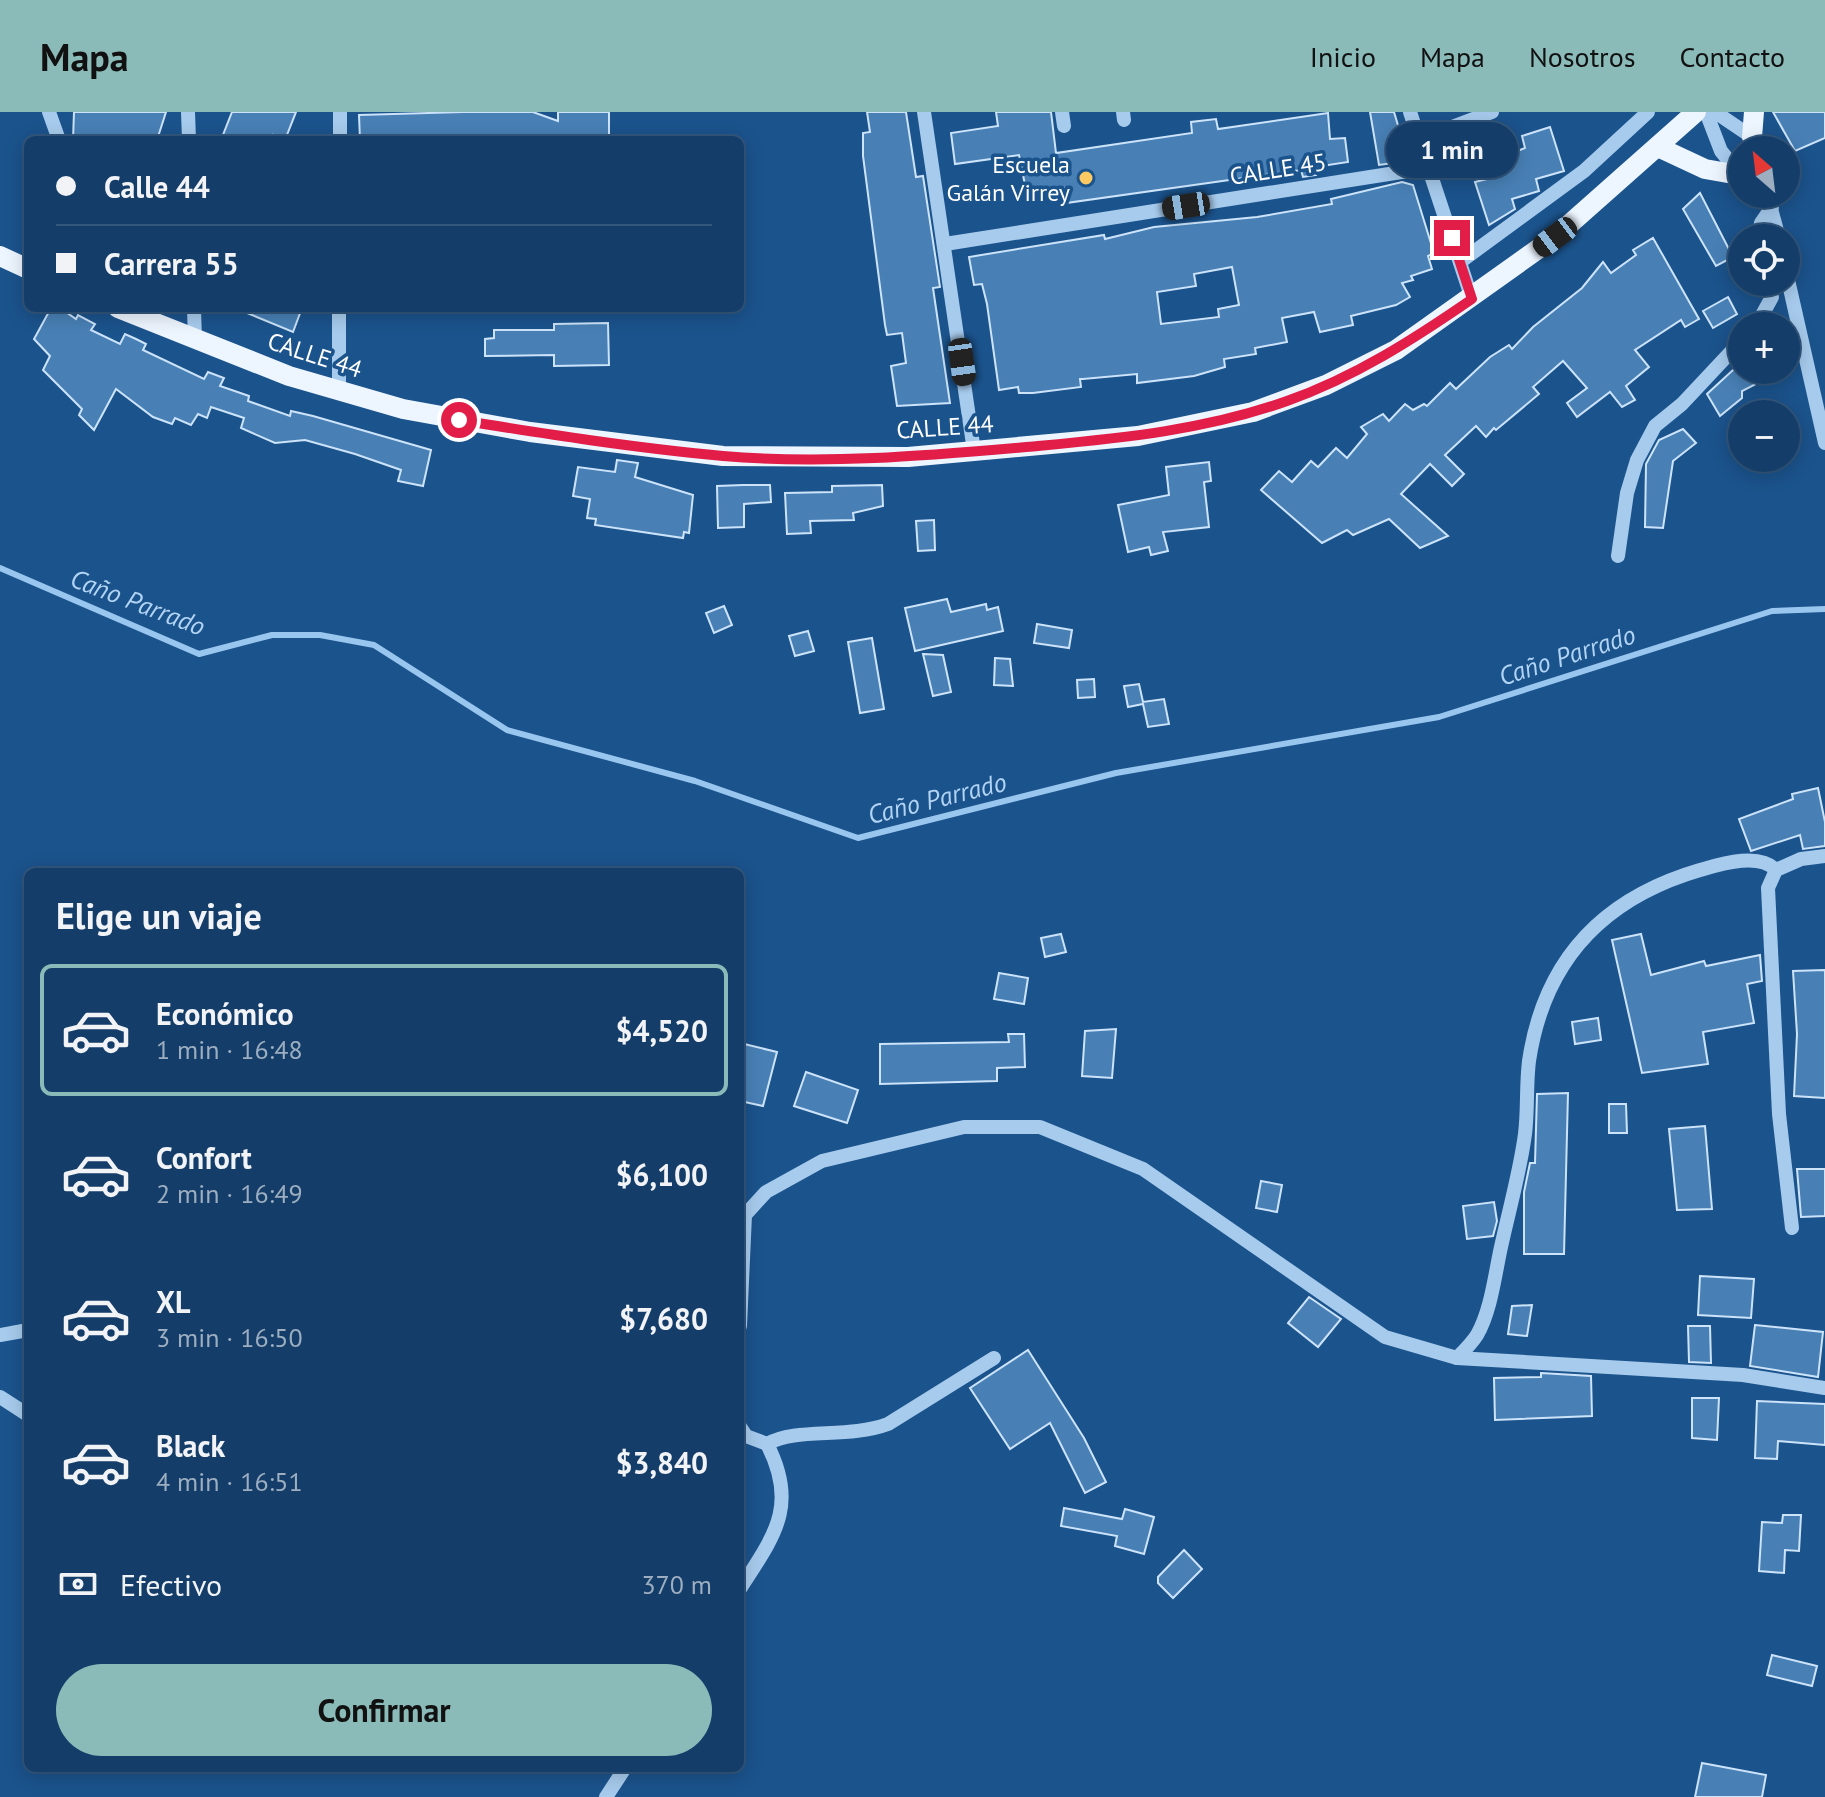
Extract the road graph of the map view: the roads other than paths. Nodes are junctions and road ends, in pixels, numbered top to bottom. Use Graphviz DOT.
graph roads {
  1 [pos="49,112"];
  2 [pos="188,112"];
  3 [pos="340,112"];
  4 [pos="924,112"];
  5 [pos="1410,112"];
  6 [pos="1492,112"];
  7 [pos="1648,112"];
  8 [pos="1696,112"];
  9 [pos="1706,112"];
  10 [pos="1715,112"];
  11 [pos="1754,112"];
  12 [pos="58,136"];
  13 [pos="189,136"];
  14 [pos="340,136"];
  15 [pos="1744,136"];
  16 [pos="1753,136"];
  17 [pos="1420,139"];
  18 [pos="1660,148"];
  19 [pos="1728,160"];
  20 [pos="1427,168"];
  21 [pos="1728,174"];
  22 [pos="945,244"];
  23 [pos="0,256"];
  24 [pos="1460,262"];
  25 [pos="24,267"];
  26 [pos="1792,296"];
  27 [pos="1472,299"];
  28 [pos="127,312"];
  29 [pos="194,312"];
  30 [pos="339,312"];
  31 [pos="195,341"];
  32 [pos="1728,355"];
  33 [pos="339,392"];
  34 [pos="1825,443"];
  35 [pos="974,451"];
  36 [pos="1618,556"];
  37 [pos="1825,856"];
  38 [pos="1776,870"];
  39 [pos="1792,1228"];
  40 [pos="744,1233"];
  41 [pos="24,1331"];
  42 [pos="0,1335"];
  43 [pos="994,1358"];
  44 [pos="1457,1358"];
  45 [pos="1825,1388"];
  46 [pos="0,1397"];
  47 [pos="24,1412"];
  48 [pos="744,1433"];
  49 [pos="767,1444"];
  50 [pos="744,1583"];
  51 [pos="622,1772"];
  52 [pos="606,1797"];
  1 -- 12 [label="street"];
  2 -- 13 [label="street"];
  3 -- 14 [label="street"];
  4 -- 22 [label="street"];
  5 -- 17 [label="street"];
  6 -- 17 [label="street"];
  7 -- 24 [label="street"];
  8 -- 18 [label="main road, CALLE 44"];
  9 -- 19 [label="street"];
  10 -- 15 [label="street"];
  11 -- 16 [label="main road"];
  17 -- 20 [label="street"];
  18 -- 21 [label="main road"];
  18 -- 27 [label="main road, CALLE 44"];
  20 -- 22 [label="street, CALLE 45"];
  20 -- 24 [label="street"];
  22 -- 35 [label="street"];
  23 -- 25 [label="main road"];
  24 -- 27 [label="street"];
  26 -- 34 [label="street"];
  27 -- 35 [label="main road, CALLE 44"];
  28 -- 31 [label="main road, CALLE 44"];
  29 -- 31 [label="street"];
  30 -- 33 [label="street"];
  31 -- 33 [label="main road, CALLE 44"];
  32 -- 36 [label="street"];
  33 -- 35 [label="main road, CALLE 44"];
  37 -- 38 [label="street"];
  38 -- 39 [label="street"];
  38 -- 44 [label="street"];
  40 -- 44 [label="street"];
  41 -- 42 [label="street"];
  43 -- 49 [label="street"];
  44 -- 45 [label="street"];
  46 -- 47 [label="street"];
  48 -- 49 [label="street"];
  49 -- 50 [label="street"];
  51 -- 52 [label="street"];
}
